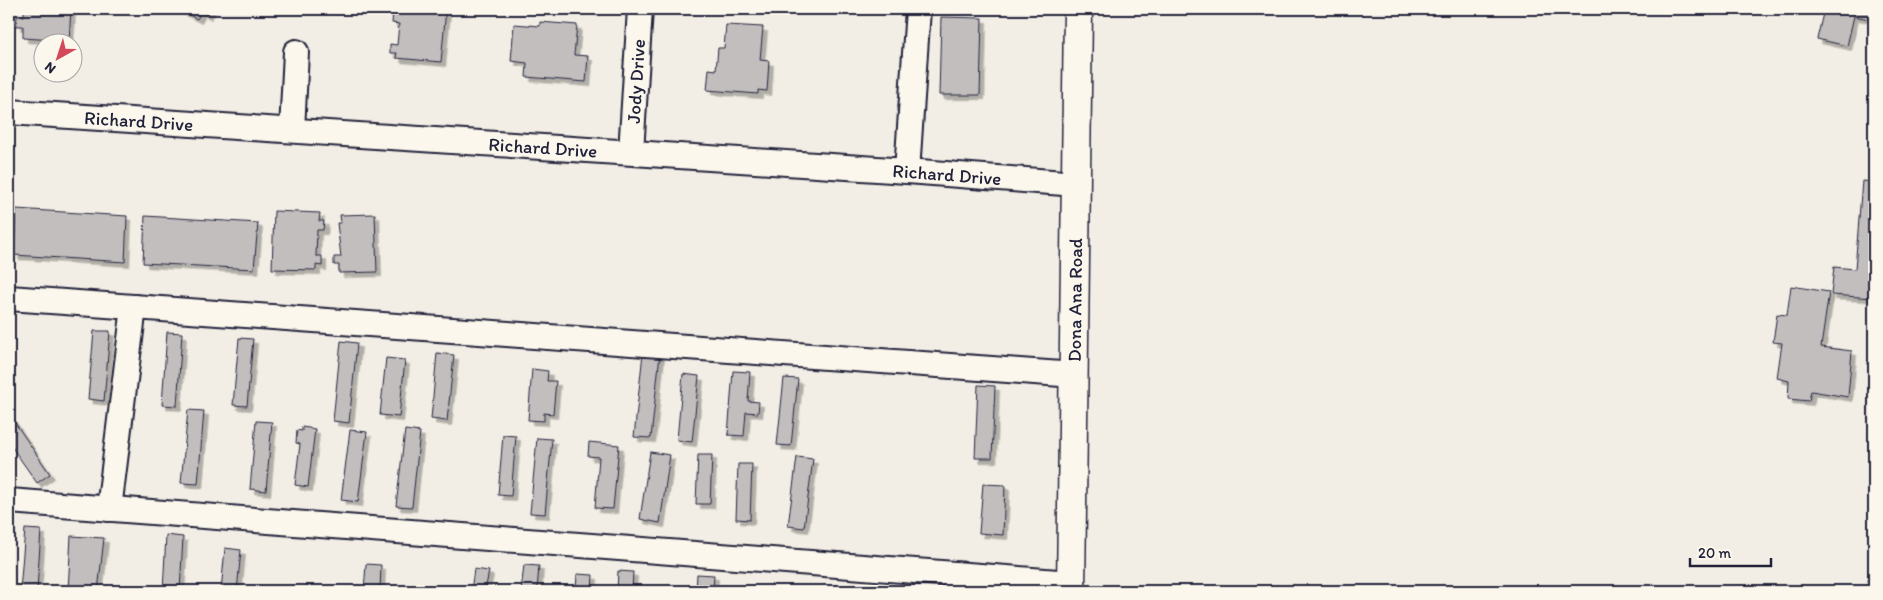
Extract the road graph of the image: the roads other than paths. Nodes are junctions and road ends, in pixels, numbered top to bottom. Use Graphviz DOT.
graph roads {
  1 [pos="640,9"];
  2 [pos="918,9"];
  3 [pos="1078,9"];
  4 [pos="296,52"];
  5 [pos="9,112"];
  6 [pos="292,130"];
  7 [pos="630,152"];
  8 [pos="908,171"];
  9 [pos="1077,184"];
  10 [pos="9,298"];
  11 [pos="134,307"];
  12 [pos="1075,375"];
  13 [pos="9,501"];
  14 [pos="109,509"];
  15 [pos="1071,587"];
  1 -- 7 [label="street, Jody Drive"];
  2 -- 8 [label="street"];
  3 -- 9 [label="street, Dona Ana Road"];
  4 -- 6 [label="street"];
  5 -- 6 [label="street, Richard Drive"];
  6 -- 7 [label="street, Richard Drive"];
  7 -- 8 [label="street, Richard Drive"];
  8 -- 9 [label="street, Richard Drive"];
  9 -- 12 [label="street, Dona Ana Road"];
  10 -- 11 [label="street"];
  11 -- 12 [label="street"];
  11 -- 14 [label="street"];
  12 -- 15 [label="street, Dona Ana Road"];
  13 -- 14 [label="street"];
  14 -- 15 [label="street"];
}
